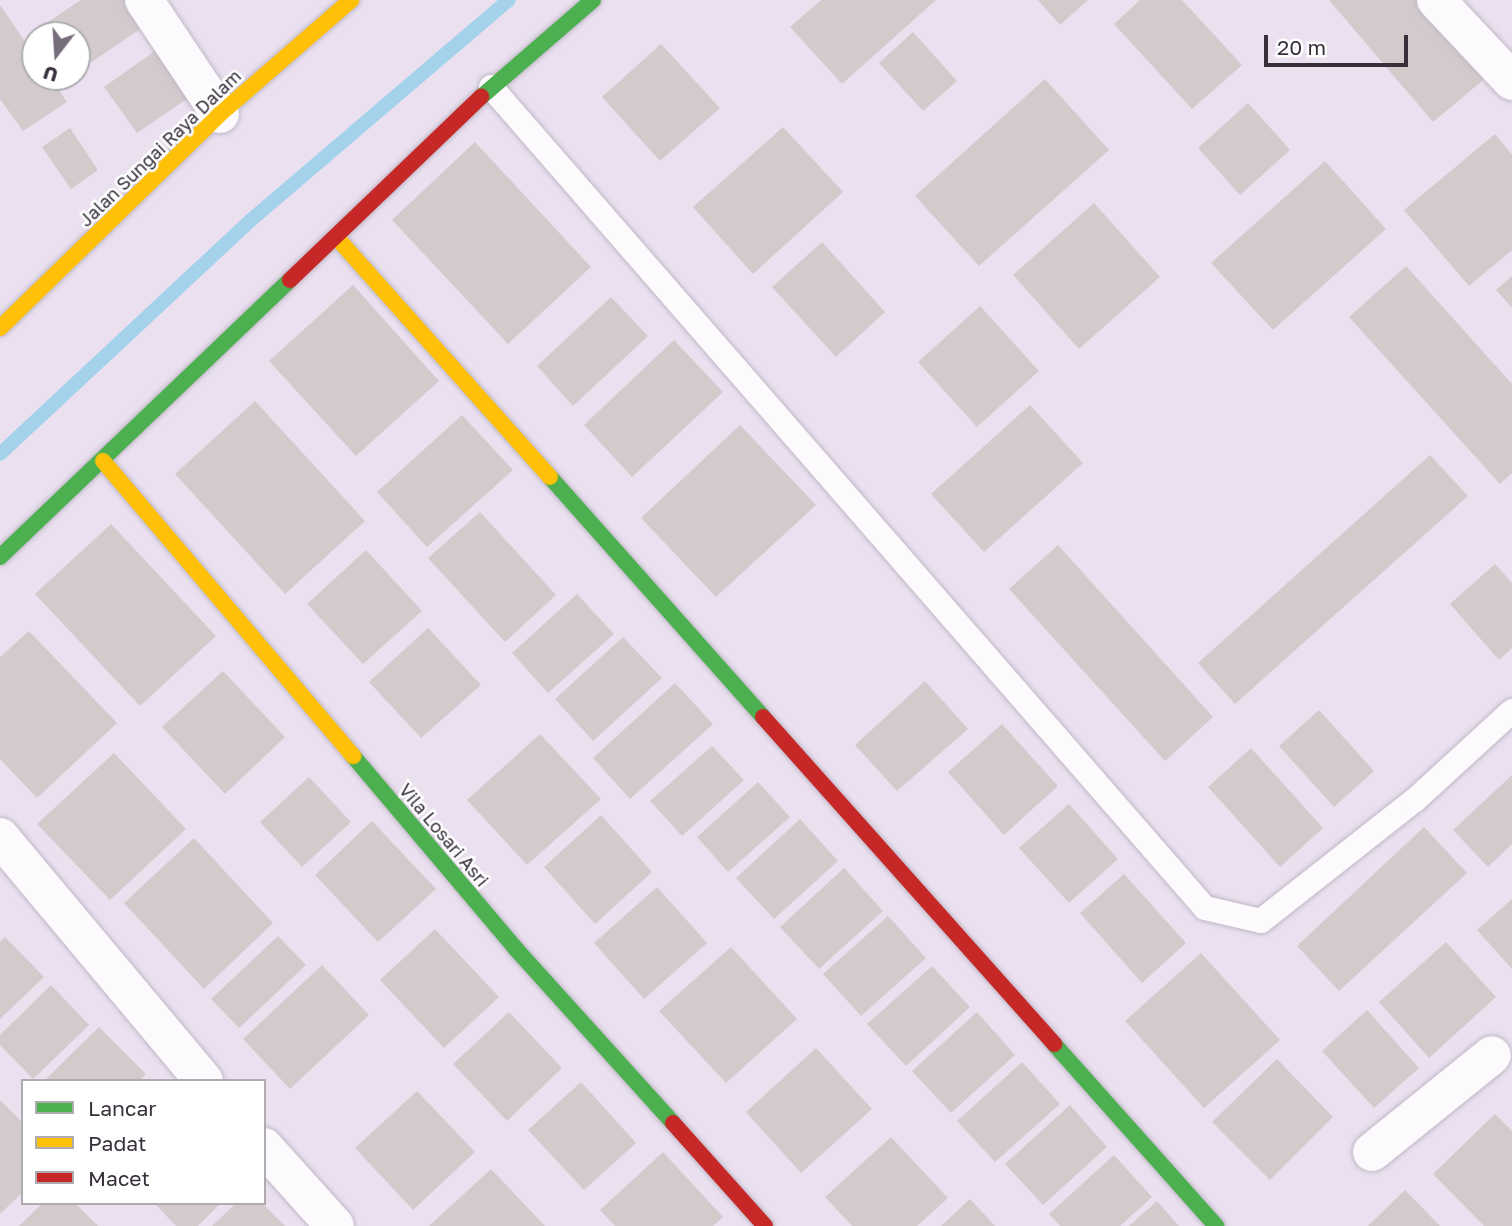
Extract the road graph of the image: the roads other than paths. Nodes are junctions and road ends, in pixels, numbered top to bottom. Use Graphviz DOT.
graph roads {
  1 [pos="144,0"];
  2 [pos="351,0"];
  3 [pos="593,0"];
  4 [pos="1436,0"];
  5 [pos="1512,81"];
  6 [pos="491,88"];
  7 [pos="220,114"];
  8 [pos="337,238"];
  9 [pos="0,328"];
  10 [pos="103,461"];
  11 [pos="0,557"];
  12 [pos="1512,712"];
  13 [pos="0,837"];
  14 [pos="1505,1056"];
  15 [pos="202,1079"];
  16 [pos="266,1149"];
  17 [pos="1372,1152"];
  18 [pos="335,1226"];
  19 [pos="765,1226"];
  20 [pos="1216,1226"];
  1 -- 7 [label="street"];
  2 -- 7 [label="street, Jalan Sungai Raya Dalam"];
  3 -- 6 [label="street"];
  4 -- 5 [label="street"];
  6 -- 8 [label="street"];
  6 -- 12 [label="lane"];
  7 -- 9 [label="street, Jalan Sungai Raya Dalam"];
  8 -- 10 [label="street"];
  8 -- 20 [label="street"];
  10 -- 11 [label="street"];
  10 -- 19 [label="street, Vila Losari Asri"];
  13 -- 15 [label="street"];
  14 -- 17 [label="street"];
  16 -- 18 [label="street"];
}
